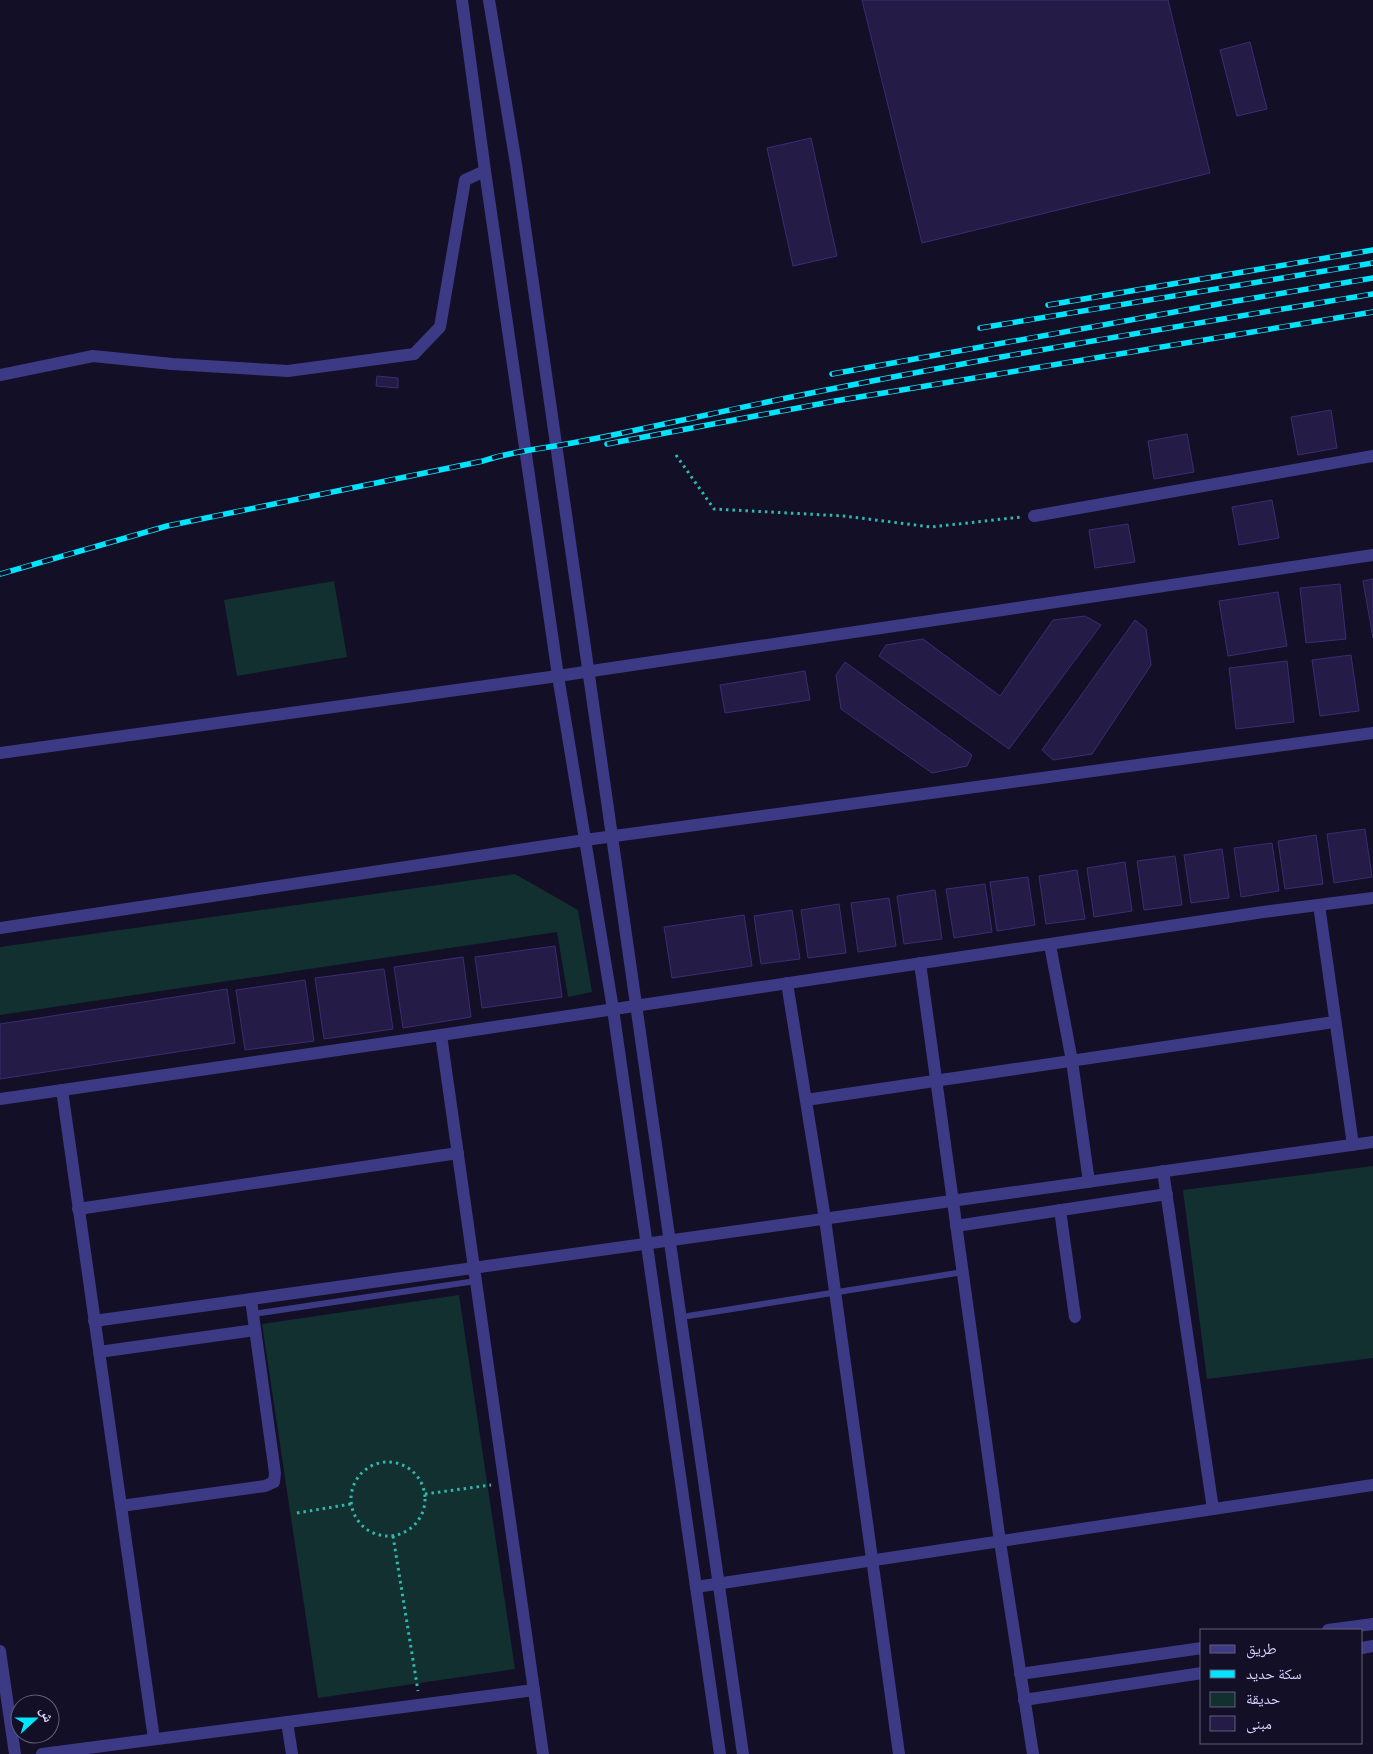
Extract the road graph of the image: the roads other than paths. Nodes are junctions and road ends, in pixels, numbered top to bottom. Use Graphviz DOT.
graph roads {
  1 [pos="462,0"];
  2 [pos="489,0"];
  3 [pos="485,171"];
  4 [pos="0,375"];
  5 [pos="1373,456"];
  6 [pos="1034,516"];
  7 [pos="1373,554"];
  8 [pos="588,671"];
  9 [pos="558,676"];
  10 [pos="1373,733"];
  11 [pos="0,753"];
  12 [pos="612,837"];
  13 [pos="585,840"];
  14 [pos="1373,898"];
  15 [pos="1319,905"];
  16 [pos="0,928"];
  17 [pos="1050,945"];
  18 [pos="920,963"];
  19 [pos="787,983"];
  20 [pos="636,1005"];
  21 [pos="613,1009"];
  22 [pos="1334,1022"];
  23 [pos="441,1035"];
  24 [pos="1072,1061"];
  25 [pos="937,1081"];
  26 [pos="62,1090"];
  27 [pos="0,1099"];
  28 [pos="806,1100"];
  29 [pos="1373,1142"];
  30 [pos="1353,1145"];
  31 [pos="458,1153"];
  32 [pos="1163,1171"];
  33 [pos="1089,1182"];
  34 [pos="1167,1194"];
  35 [pos="953,1201"];
  36 [pos="78,1209"];
  37 [pos="1060,1210"];
  38 [pos="825,1219"];
  39 [pos="956,1226"];
  40 [pos="669,1241"];
  41 [pos="647,1244"];
  42 [pos="962,1272"];
  43 [pos="475,1274"];
  44 [pos="835,1293"];
  45 [pos="251,1300"];
  46 [pos="253,1314"];
  47 [pos="688,1316"];
  48 [pos="1075,1317"];
  49 [pos="94,1322"];
  50 [pos="255,1330"];
  51 [pos="99,1352"];
  52 [pos="1373,1485"];
  53 [pos="121,1506"];
  54 [pos="1213,1509"];
  55 [pos="1000,1542"];
  56 [pos="872,1561"];
  57 [pos="719,1584"];
  58 [pos="696,1587"];
  59 [pos="1373,1624"];
  60 [pos="1336,1629"];
  61 [pos="1200,1648"];
  62 [pos="0,1651"];
  63 [pos="1200,1673"];
  64 [pos="1020,1674"];
  65 [pos="534,1690"];
  66 [pos="1024,1700"];
  67 [pos="288,1722"];
  68 [pos="154,1740"];
  69 [pos="15,1754"];
  70 [pos="42,1754"];
  71 [pos="292,1754"];
  72 [pos="544,1754"];
  73 [pos="720,1754"];
  74 [pos="743,1754"];
  75 [pos="899,1754"];
  76 [pos="1033,1754"];
  1 -- 3 [label="street"];
  2 -- 8 [label="street"];
  3 -- 4 [label="street"];
  3 -- 9 [label="street"];
  5 -- 6 [label="street"];
  7 -- 8 [label="street"];
  8 -- 9 [label="street"];
  8 -- 12 [label="street"];
  9 -- 11 [label="street"];
  9 -- 13 [label="street"];
  10 -- 12 [label="street"];
  12 -- 13 [label="street"];
  12 -- 20 [label="street"];
  13 -- 16 [label="street"];
  13 -- 21 [label="street"];
  14 -- 15 [label="street"];
  15 -- 17 [label="street"];
  15 -- 22 [label="street"];
  17 -- 18 [label="street"];
  17 -- 24 [label="street"];
  18 -- 19 [label="street"];
  18 -- 25 [label="street"];
  19 -- 20 [label="street"];
  19 -- 28 [label="street"];
  20 -- 21 [label="street"];
  20 -- 40 [label="street"];
  21 -- 23 [label="street"];
  21 -- 41 [label="street"];
  22 -- 24 [label="street"];
  22 -- 30 [label="street"];
  23 -- 26 [label="street"];
  23 -- 31 [label="street"];
  24 -- 25 [label="street"];
  24 -- 33 [label="street"];
  25 -- 28 [label="street"];
  25 -- 35 [label="street"];
  26 -- 27 [label="street"];
  26 -- 36 [label="street"];
  28 -- 38 [label="street"];
  29 -- 30 [label="street"];
  30 -- 32 [label="street"];
  31 -- 36 [label="street"];
  31 -- 43 [label="street"];
  32 -- 33 [label="street"];
  32 -- 34 [label="street"];
  33 -- 35 [label="street"];
  34 -- 37 [label="street"];
  34 -- 54 [label="street"];
  35 -- 38 [label="street"];
  35 -- 39 [label="street"];
  36 -- 49 [label="street"];
  37 -- 39 [label="street"];
  37 -- 48 [label="street"];
  38 -- 40 [label="street"];
  38 -- 44 [label="street"];
  39 -- 42 [label="street"];
  40 -- 41 [label="street"];
  40 -- 57 [label="street"];
  41 -- 43 [label="street"];
  41 -- 58 [label="street"];
  42 -- 44 [label="lane"];
  42 -- 55 [label="street"];
  43 -- 45 [label="street"];
  43 -- 46 [label="lane"];
  43 -- 65 [label="street"];
  44 -- 47 [label="lane"];
  44 -- 56 [label="street"];
  45 -- 46 [label="street"];
  45 -- 49 [label="street"];
  46 -- 50 [label="street"];
  49 -- 51 [label="street"];
  50 -- 51 [label="street"];
  50 -- 53 [label="street"];
  51 -- 53 [label="street"];
  52 -- 54 [label="street"];
  53 -- 68 [label="street"];
  54 -- 55 [label="street"];
  55 -- 56 [label="street"];
  55 -- 64 [label="street"];
  56 -- 57 [label="street"];
  56 -- 75 [label="street"];
  57 -- 58 [label="street"];
  57 -- 74 [label="street"];
  58 -- 73 [label="street"];
  59 -- 60 [label="street"];
  61 -- 64 [label="street"];
  62 -- 69 [label="street"];
  63 -- 66 [label="street"];
  64 -- 66 [label="street"];
  65 -- 67 [label="street"];
  65 -- 72 [label="street"];
  66 -- 76 [label="street"];
  67 -- 68 [label="street"];
  67 -- 71 [label="street"];
  68 -- 70 [label="street"];
}
